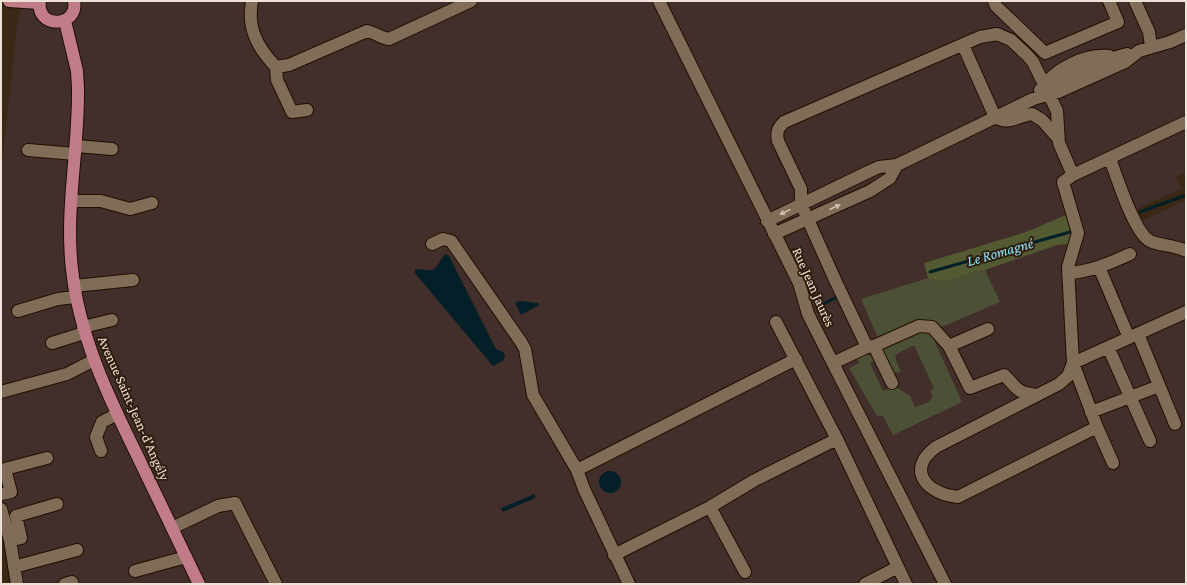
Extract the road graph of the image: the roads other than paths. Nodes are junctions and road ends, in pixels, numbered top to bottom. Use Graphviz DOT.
graph roads {
  1 [pos="10,1"];
  2 [pos="74,1"];
  3 [pos="252,1"];
  4 [pos="659,1"];
  5 [pos="994,1"];
  6 [pos="1109,1"];
  7 [pos="1136,1"];
  8 [pos="40,2"];
  9 [pos="467,2"];
  10 [pos="65,21"];
  11 [pos="1186,35"];
  12 [pos="963,45"];
  13 [pos="1152,47"];
  14 [pos="1140,51"];
  15 [pos="276,67"];
  16 [pos="1046,89"];
  17 [pos="1033,99"];
  18 [pos="307,110"];
  19 [pos="996,117"];
  20 [pos="1042,120"];
  21 [pos="1186,122"];
  22 [pos="1057,137"];
  23 [pos="112,149"];
  24 [pos="28,150"];
  25 [pos="76,150"];
  26 [pos="1110,159"];
  27 [pos="897,165"];
  28 [pos="1074,175"];
  29 [pos="72,201"];
  30 [pos="152,203"];
  31 [pos="802,204"];
  32 [pos="808,218"];
  33 [pos="767,221"];
  34 [pos="774,234"];
  35 [pos="432,244"];
  36 [pos="1186,251"];
  37 [pos="1130,254"];
  38 [pos="1099,267"];
  39 [pos="1068,273"];
  40 [pos="133,280"];
  41 [pos="75,292"];
  42 [pos="18,311"];
  43 [pos="1186,312"];
  44 [pos="112,320"];
  45 [pos="776,322"];
  46 [pos="988,329"];
  47 [pos="83,330"];
  48 [pos="1133,336"];
  49 [pos="52,343"];
  50 [pos="871,346"];
  51 [pos="949,346"];
  52 [pos="1108,347"];
  53 [pos="796,359"];
  54 [pos="94,360"];
  55 [pos="833,363"];
  56 [pos="1073,363"];
  57 [pos="892,383"];
  58 [pos="1159,386"];
  59 [pos="1,392"];
  60 [pos="1037,395"];
  61 [pos="1130,396"];
  62 [pos="1091,412"];
  63 [pos="117,414"];
  64 [pos="1175,424"];
  65 [pos="1097,427"];
  66 [pos="837,439"];
  67 [pos="1150,441"];
  68 [pos="101,451"];
  69 [pos="47,458"];
  70 [pos="1113,463"];
  71 [pos="577,470"];
  72 [pos="1,494"];
  73 [pos="57,504"];
  74 [pos="710,507"];
  75 [pos="1,509"];
  76 [pos="172,528"];
  77 [pos="10,540"];
  78 [pos="77,550"];
  79 [pos="614,555"];
  80 [pos="186,557"];
  81 [pos="14,567"];
  82 [pos="898,567"];
  83 [pos="135,571"];
  84 [pos="745,572"];
  85 [pos="17,584"];
  86 [pos="199,584"];
  87 [pos="276,584"];
  88 [pos="629,584"];
  89 [pos="865,584"];
  90 [pos="906,584"];
  91 [pos="945,584"];
  1 -- 8 [label="main road"];
  2 -- 10 [label="main road"];
  3 -- 15 [label="street"];
  4 -- 33 [label="street, Rue Jean Jaurès"];
  5 -- 6 [label="street"];
  7 -- 13 [label="street"];
  8 -- 10 [label="main road"];
  9 -- 15 [label="street"];
  10 -- 25 [label="main road, Avenue Saint-Jean-d'Angély"];
  11 -- 13 [label="street"];
  12 -- 16 [label="street"];
  12 -- 19 [label="street"];
  12 -- 31 [label="street"];
  13 -- 14 [label="street"];
  14 -- 16 [label="street"];
  14 -- 16 [label="street"];
  15 -- 18 [label="street"];
  16 -- 17 [label="street"];
  16 -- 22 [label="street"];
  17 -- 19 [label="street"];
  17 -- 20 [label="street"];
  19 -- 20 [label="street"];
  19 -- 27 [label="street"];
  20 -- 22 [label="street"];
  21 -- 26 [label="street"];
  22 -- 28 [label="street"];
  23 -- 25 [label="street"];
  24 -- 25 [label="street"];
  25 -- 29 [label="main road, Avenue Saint-Jean-d'Angély"];
  26 -- 28 [label="street"];
  26 -- 36 [label="street"];
  27 -- 31 [label="street"];
  32 -- 27 [label="street, one-way"];
  28 -- 39 [label="street"];
  29 -- 30 [label="street"];
  29 -- 41 [label="main road, Avenue Saint-Jean-d'Angély"];
  31 -- 32 [label="street"];
  31 -- 33 [label="street, one-way"];
  32 -- 34 [label="street"];
  32 -- 50 [label="street"];
  33 -- 34 [label="street, Rue Jean Jaurès"];
  34 -- 55 [label="street, Rue Jean Jaurès"];
  35 -- 71 [label="street"];
  37 -- 38 [label="street"];
  38 -- 39 [label="street"];
  38 -- 48 [label="street"];
  39 -- 56 [label="street"];
  40 -- 41 [label="street"];
  41 -- 42 [label="street"];
  41 -- 47 [label="main road, Avenue Saint-Jean-d'Angély"];
  43 -- 48 [label="street"];
  44 -- 47 [label="street"];
  45 -- 53 [label="street"];
  46 -- 51 [label="street"];
  47 -- 49 [label="street"];
  47 -- 54 [label="main road, Avenue Saint-Jean-d'Angély"];
  48 -- 52 [label="street"];
  48 -- 58 [label="street"];
  50 -- 51 [label="street"];
  50 -- 55 [label="street"];
  50 -- 57 [label="street"];
  51 -- 60 [label="street"];
  52 -- 56 [label="street"];
  52 -- 61 [label="street"];
  53 -- 66 [label="street"];
  53 -- 71 [label="street"];
  54 -- 59 [label="street"];
  54 -- 63 [label="main road, Avenue Saint-Jean-d'Angély"];
  55 -- 91 [label="street, Rue Jean Jaurès"];
  56 -- 60 [label="street"];
  56 -- 62 [label="street"];
  58 -- 61 [label="street"];
  58 -- 64 [label="street"];
  60 -- 65 [label="street"];
  61 -- 62 [label="street"];
  61 -- 67 [label="street"];
  62 -- 65 [label="street"];
  63 -- 68 [label="street"];
  63 -- 76 [label="main road, Avenue Saint-Jean-d'Angély"];
  65 -- 70 [label="street"];
  66 -- 74 [label="street"];
  66 -- 82 [label="street"];
  69 -- 72 [label="street"];
  71 -- 79 [label="street"];
  73 -- 77 [label="street"];
  74 -- 79 [label="street"];
  74 -- 84 [label="street"];
  75 -- 77 [label="street"];
  76 -- 80 [label="main road, Avenue Saint-Jean-d'Angély"];
  76 -- 87 [label="street"];
  77 -- 81 [label="street"];
  78 -- 81 [label="street"];
  79 -- 88 [label="street"];
  80 -- 83 [label="street"];
  80 -- 86 [label="main road, Avenue Saint-Jean-d'Angély"];
  81 -- 85 [label="street"];
  82 -- 89 [label="street"];
  82 -- 90 [label="street"];
}
